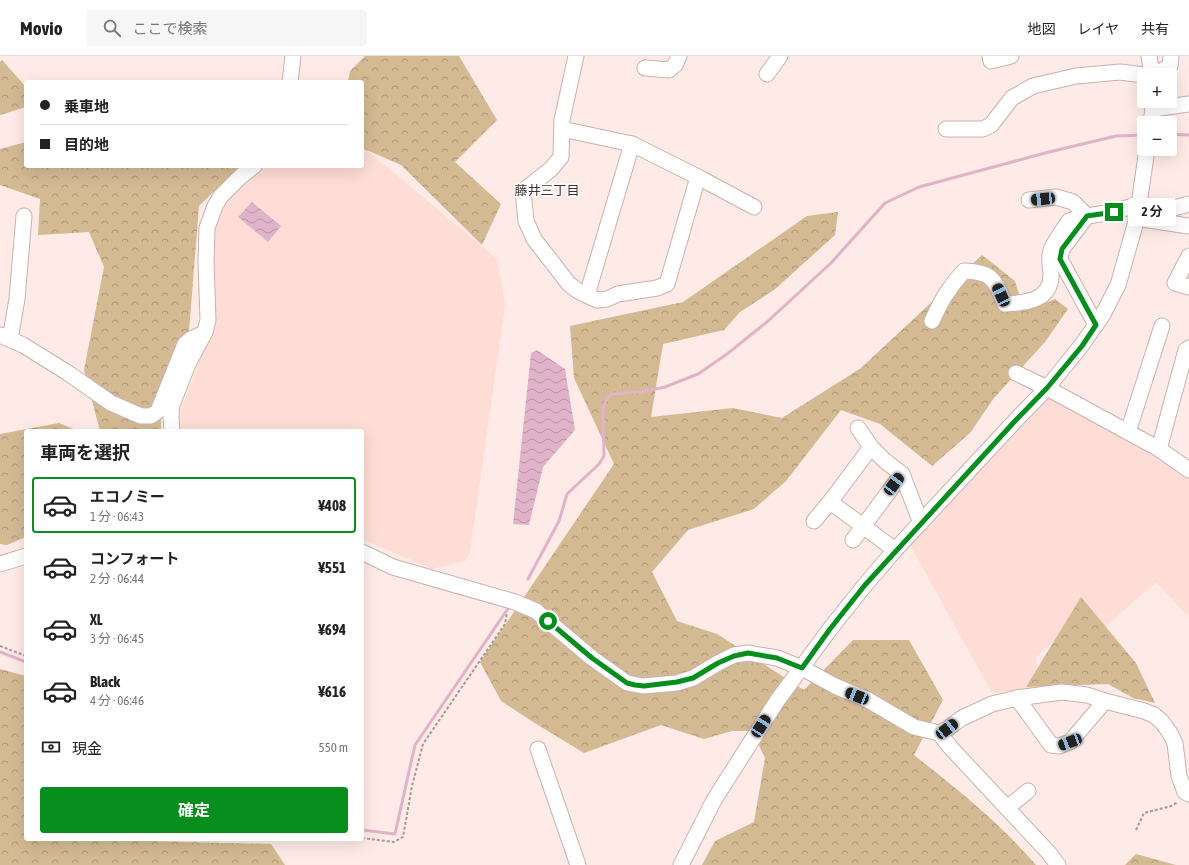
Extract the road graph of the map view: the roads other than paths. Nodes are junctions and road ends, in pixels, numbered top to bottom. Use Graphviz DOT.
graph roads {
  1 [pos="293,56"];
  2 [pos="576,56"];
  3 [pos="679,56"];
  4 [pos="780,56"];
  5 [pos="990,56"];
  6 [pos="1011,56"];
  7 [pos="1149,56"];
  8 [pos="1171,56"];
  9 [pos="645,68"];
  10 [pos="1152,68"];
  11 [pos="1166,68"];
  12 [pos="767,74"];
  13 [pos="1137,74"];
  14 [pos="290,80"];
  15 [pos="1189,104"];
  16 [pos="1152,111"];
  17 [pos="562,129"];
  18 [pos="946,129"];
  19 [pos="632,144"];
  20 [pos="1147,156"];
  21 [pos="251,168"];
  22 [pos="698,177"];
  23 [pos="1029,200"];
  24 [pos="1189,204"];
  25 [pos="754,207"];
  26 [pos="1138,211"];
  27 [pos="24,216"];
  28 [pos="1087,216"];
  29 [pos="1189,226"];
  30 [pos="1189,256"];
  31 [pos="1189,287"];
  32 [pos="587,295"];
  33 [pos="932,321"];
  34 [pos="1096,325"];
  35 [pos="1162,326"];
  36 [pos="205,332"];
  37 [pos="5,337"];
  38 [pos="1189,348"];
  39 [pos="1016,373"];
  40 [pos="1047,388"];
  41 [pos="858,428"];
  42 [pos="172,429"];
  43 [pos="1128,432"];
  44 [pos="872,447"];
  45 [pos="1159,449"];
  46 [pos="1188,467"];
  47 [pos="902,474"];
  48 [pos="830,502"];
  49 [pos="814,521"];
  50 [pos="921,523"];
  51 [pos="863,526"];
  52 [pos="853,540"];
  53 [pos="895,550"];
  54 [pos="364,553"];
  55 [pos="24,557"];
  56 [pos="0,564"];
  57 [pos="802,668"];
  58 [pos="1017,698"];
  59 [pos="1105,701"];
  60 [pos="939,733"];
  61 [pos="538,749"];
  62 [pos="1028,791"];
  63 [pos="1187,793"];
  64 [pos="1007,808"];
  65 [pos="578,865"];
  66 [pos="681,865"];
  67 [pos="1058,865"];
  1 -- 14 [label="street"];
  2 -- 17 [label="street"];
  3 -- 9 [label="street"];
  4 -- 12 [label="street"];
  5 -- 6 [label="street"];
  7 -- 10 [label="street"];
  8 -- 11 [label="street"];
  13 -- 18 [label="street"];
  15 -- 16 [label="street"];
  17 -- 19 [label="street"];
  17 -- 32 [label="street"];
  19 -- 22 [label="street"];
  19 -- 32 [label="street"];
  20 -- 26 [label="street"];
  21 -- 36 [label="street"];
  22 -- 25 [label="street"];
  22 -- 32 [label="street"];
  23 -- 28 [label="street"];
  24 -- 26 [label="street"];
  26 -- 28 [label="street"];
  26 -- 29 [label="street"];
  26 -- 34 [label="street"];
  27 -- 37 [label="street"];
  28 -- 33 [label="street"];
  28 -- 34 [label="street"];
  30 -- 31 [label="street"];
  34 -- 40 [label="street"];
  35 -- 43 [label="street"];
  36 -- 37 [label="street"];
  36 -- 42 [label="street"];
  38 -- 45 [label="street"];
  39 -- 40 [label="street"];
  40 -- 43 [label="street"];
  40 -- 50 [label="street"];
  41 -- 44 [label="street"];
  43 -- 45 [label="street"];
  44 -- 47 [label="street"];
  44 -- 48 [label="street"];
  45 -- 46 [label="street"];
  47 -- 50 [label="street"];
  47 -- 51 [label="street"];
  48 -- 49 [label="street"];
  48 -- 51 [label="street"];
  50 -- 53 [label="street"];
  51 -- 52 [label="street"];
  51 -- 53 [label="street"];
  53 -- 57 [label="street"];
  54 -- 57 [label="street"];
  55 -- 56 [label="street"];
  57 -- 60 [label="street"];
  57 -- 66 [label="street"];
  58 -- 59 [label="street"];
  58 -- 59 [label="street"];
  58 -- 60 [label="street"];
  59 -- 63 [label="street"];
  60 -- 64 [label="street"];
  61 -- 65 [label="street"];
  62 -- 64 [label="street"];
  64 -- 67 [label="street"];
}
